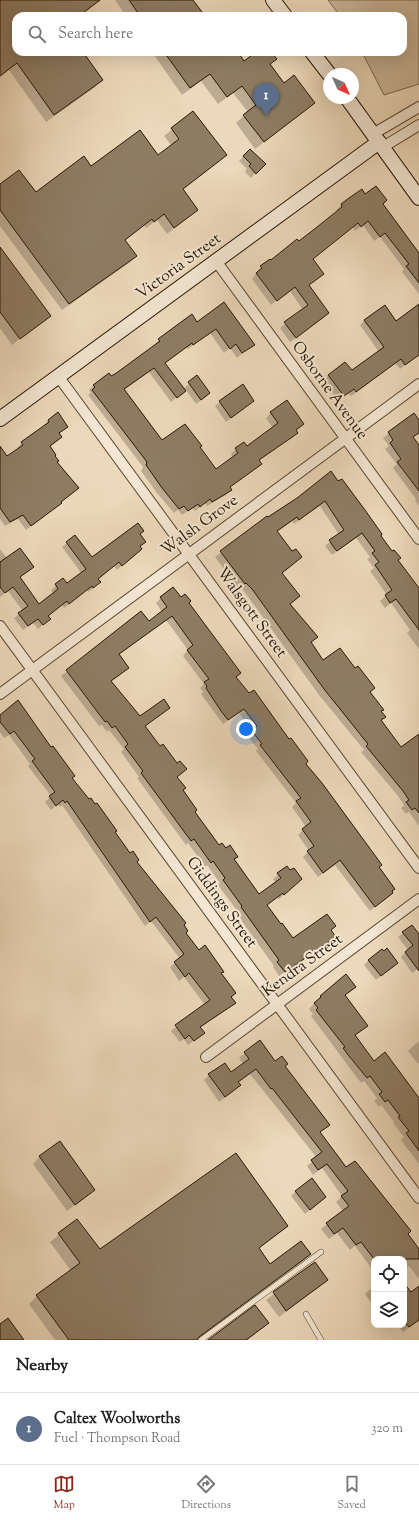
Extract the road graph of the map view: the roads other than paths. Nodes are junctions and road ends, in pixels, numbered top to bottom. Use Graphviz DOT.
graph roads {
  1 [pos="274,0"];
  2 [pos="282,12"];
  3 [pos="315,56"];
  4 [pos="324,68"];
  5 [pos="351,104"];
  6 [pos="419,107"];
  7 [pos="419,125"];
  8 [pos="378,141"];
  9 [pos="419,198"];
  10 [pos="216,261"];
  11 [pos="58,376"];
  12 [pos="419,384"];
  13 [pos="0,419"];
  14 [pos="345,438"];
  15 [pos="419,539"];
  16 [pos="189,553"];
  17 [pos="0,626"];
  18 [pos="32,670"];
  19 [pos="0,694"];
  20 [pos="419,868"];
  21 [pos="419,899"];
  22 [pos="277,1005"];
  23 [pos="206,1057"];
  24 [pos="419,1198"];
  25 [pos="321,1252"];
  26 [pos="306,1314"];
  27 [pos="201,1340"];
  28 [pos="321,1340"];
  1 -- 2 [label="street"];
  3 -- 4 [label="street"];
  5 -- 8 [label="street"];
  6 -- 8 [label="street"];
  7 -- 8 [label="street"];
  8 -- 9 [label="street"];
  8 -- 10 [label="street, Victoria Street"];
  10 -- 11 [label="street, Victoria Street"];
  10 -- 14 [label="street, Osborne Avenue"];
  11 -- 13 [label="street, Victoria Street"];
  11 -- 16 [label="street, Walsgott Street"];
  12 -- 14 [label="street, Walsh Grove"];
  14 -- 15 [label="street, Osborne Avenue"];
  14 -- 16 [label="street, Walsh Grove"];
  16 -- 18 [label="street, Walsh Grove"];
  16 -- 20 [label="street, Walsgott Street"];
  17 -- 18 [label="street, Giddings Street"];
  18 -- 19 [label="street, Walsh Grove"];
  18 -- 22 [label="street, Giddings Street"];
  21 -- 22 [label="street, Kendra Street"];
  22 -- 23 [label="street, Kendra Street"];
  22 -- 24 [label="street, Giddings Street"];
  25 -- 27 [label="lane"];
  26 -- 28 [label="lane"];
}
